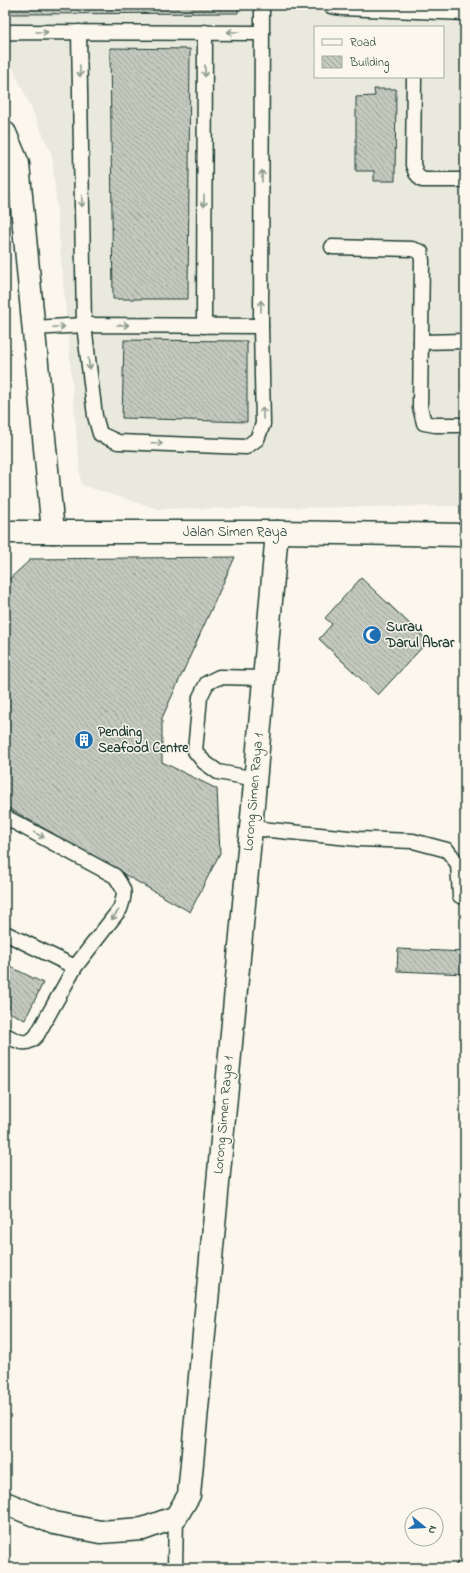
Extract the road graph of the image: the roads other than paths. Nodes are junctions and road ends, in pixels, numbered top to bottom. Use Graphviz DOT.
graph roads {
  1 [pos="262,5"];
  2 [pos="331,5"];
  3 [pos="465,13"];
  4 [pos="7,28"];
  5 [pos="79,32"];
  6 [pos="205,32"];
  7 [pos="262,32"];
  8 [pos="414,78"];
  9 [pos="5,133"];
  10 [pos="465,180"];
  11 [pos="332,247"];
  12 [pos="84,325"];
  13 [pos="204,326"];
  14 [pos="261,326"];
  15 [pos="34,328"];
  16 [pos="421,342"];
  17 [pos="465,342"];
  18 [pos="465,425"];
  19 [pos="5,532"];
  20 [pos="52,532"];
  21 [pos="277,532"];
  22 [pos="465,535"];
  23 [pos="264,678"];
  24 [pos="256,779"];
  25 [pos="5,817"];
  26 [pos="251,828"];
  27 [pos="460,896"];
  28 [pos="5,933"];
  29 [pos="75,967"];
  30 [pos="5,1035"];
  31 [pos="5,1503"];
  32 [pos="176,1517"];
  33 [pos="175,1568"];
  1 -- 7 [label="lane"];
  2 -- 3 [label="lane"];
  4 -- 5 [label="lane, one-way"];
  5 -- 6 [label="lane"];
  5 -- 12 [label="lane, one-way"];
  7 -- 6 [label="lane, one-way"];
  6 -- 13 [label="lane, one-way"];
  14 -- 7 [label="lane, one-way"];
  8 -- 10 [label="lane"];
  9 -- 15 [label="street"];
  11 -- 16 [label="lane"];
  12 -- 13 [label="lane, one-way"];
  12 -- 14 [label="lane, one-way"];
  15 -- 12 [label="lane, one-way"];
  13 -- 14 [label="lane"];
  15 -- 20 [label="street"];
  16 -- 17 [label="lane"];
  16 -- 18 [label="lane"];
  19 -- 20 [label="street, Jalan Simen Raya"];
  20 -- 21 [label="street, Jalan Simen Raya"];
  21 -- 22 [label="street, Jalan Simen Raya"];
  21 -- 23 [label="street, Lorong Simen Raya 1"];
  23 -- 24 [label="street, Lorong Simen Raya 1"];
  23 -- 24 [label="lane"];
  24 -- 26 [label="street, Lorong Simen Raya 1"];
  25 -- 29 [label="lane, one-way"];
  26 -- 27 [label="lane"];
  26 -- 32 [label="street, Lorong Simen Raya 1"];
  28 -- 29 [label="lane"];
  29 -- 30 [label="lane"];
  31 -- 32 [label="street"];
  32 -- 33 [label="lane"];
}
